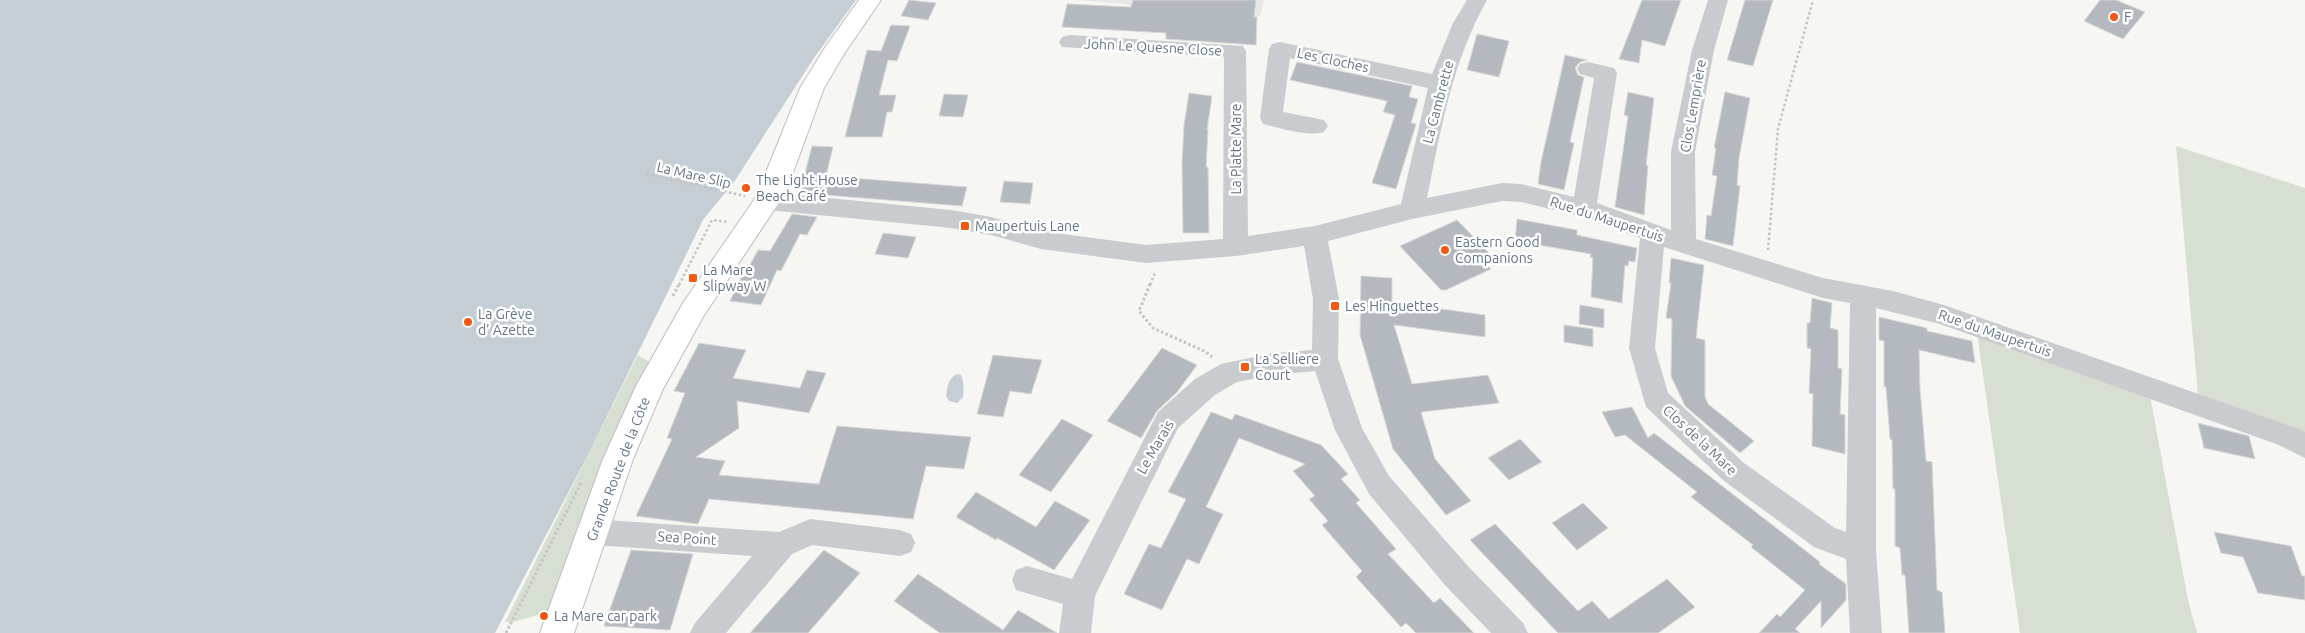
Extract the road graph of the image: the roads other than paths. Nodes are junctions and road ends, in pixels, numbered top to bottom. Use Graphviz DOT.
graph roads {
  1 [pos="870,0"];
  2 [pos="1477,0"];
  3 [pos="1718,0"];
  4 [pos="1070,42"];
  5 [pos="1235,51"];
  6 [pos="1588,69"];
  7 [pos="1441,83"];
  8 [pos="1316,126"];
  9 [pos="767,201"];
  10 [pos="1584,208"];
  11 [pos="1412,210"];
  12 [pos="1653,234"];
  13 [pos="1315,235"];
  14 [pos="1684,244"];
  15 [pos="1236,247"];
  16 [pos="1862,296"];
  17 [pos="1325,359"];
  18 [pos="2305,446"];
  19 [pos="593,532"];
  20 [pos="900,543"];
  21 [pos="781,545"];
  22 [pos="1861,551"];
  23 [pos="1027,580"];
  24 [pos="1080,595"];
  25 [pos="558,633"];
  26 [pos="706,633"];
  27 [pos="1075,633"];
  28 [pos="1512,633"];
  29 [pos="1866,633"];
  1 -- 9 [label="main road, Grande Route de la Côte"];
  2 -- 7 [label="street, La Cambrette"];
  3 -- 14 [label="street, Clos Lemprière"];
  4 -- 5 [label="street, John Le Quesne Close"];
  5 -- 15 [label="street, La Platte Mare"];
  6 -- 10 [label="street"];
  7 -- 8 [label="street, Les Cloches"];
  7 -- 11 [label="street, La Cambrette"];
  9 -- 15 [label="street, Rue du Maupertuis"];
  9 -- 19 [label="main road, Grande Route de la Côte"];
  10 -- 11 [label="street, Rue du Maupertuis"];
  10 -- 12 [label="street, Rue du Maupertuis"];
  11 -- 13 [label="street, Rue du Maupertuis"];
  12 -- 14 [label="street, Rue du Maupertuis"];
  12 -- 22 [label="street, Clos de la Mare"];
  13 -- 15 [label="street, Rue du Maupertuis"];
  13 -- 17 [label="street"];
  14 -- 16 [label="street, Rue du Maupertuis"];
  16 -- 18 [label="street, Rue du Maupertuis"];
  16 -- 22 [label="street"];
  17 -- 24 [label="street, Le Marais"];
  17 -- 28 [label="street"];
  19 -- 21 [label="street, Sea Point"];
  19 -- 25 [label="main road, Grande Route de la Côte"];
  20 -- 21 [label="street, Sea Point"];
  21 -- 26 [label="street, Sea Point"];
  22 -- 29 [label="street"];
  23 -- 24 [label="street"];
  24 -- 27 [label="street, Le Marais"];
}
